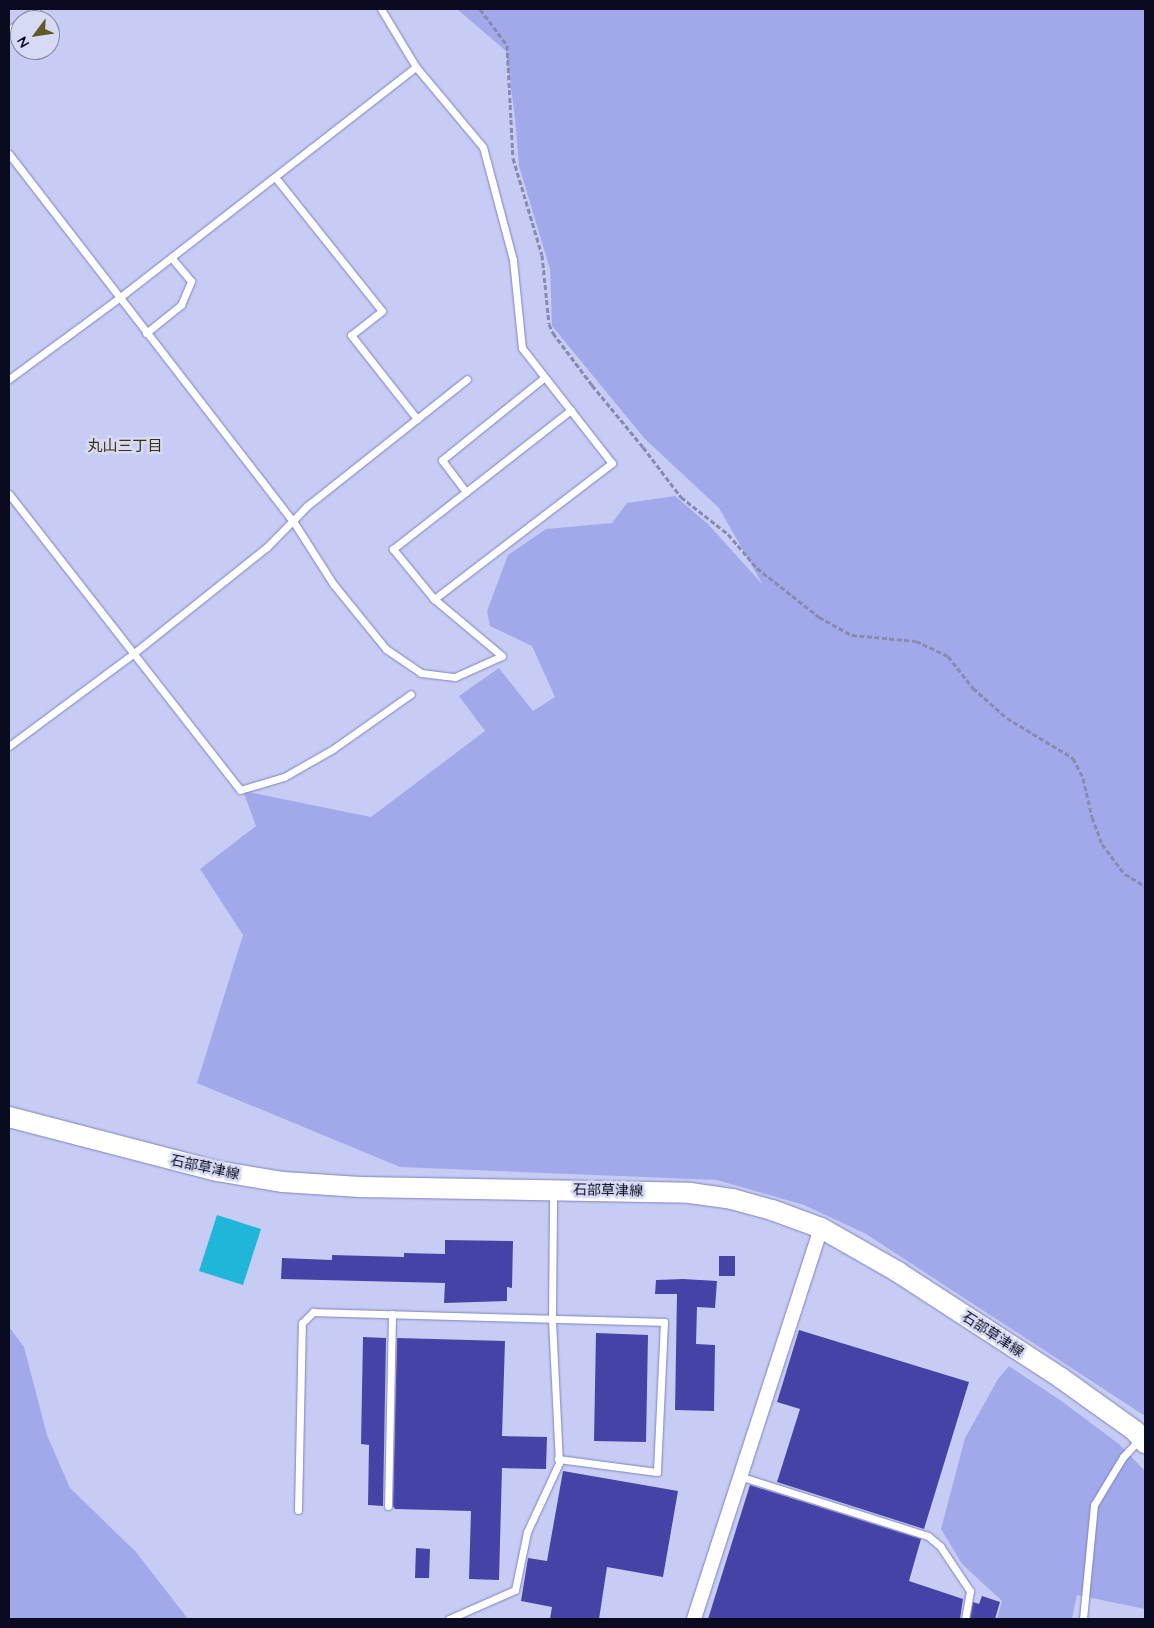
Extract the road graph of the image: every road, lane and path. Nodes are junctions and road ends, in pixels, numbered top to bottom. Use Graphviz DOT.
graph roads {
  1 [pos="381,9"];
  2 [pos="480,9"];
  3 [pos="416,67"];
  4 [pos="9,154"];
  5 [pos="275,177"];
  6 [pos="172,257"];
  7 [pos="119,298"];
  8 [pos="146,332"];
  9 [pos="545,378"];
  10 [pos="467,379"];
  11 [pos="9,380"];
  12 [pos="571,410"];
  13 [pos="417,419"];
  14 [pos="466,492"];
  15 [pos="9,494"];
  16 [pos="292,521"];
  17 [pos="434,599"];
  18 [pos="134,653"];
  19 [pos="411,694"];
  20 [pos="9,746"];
  21 [pos="1145,886"];
  22 [pos="9,1117"];
  23 [pos="552,1189"];
  24 [pos="821,1228"];
  25 [pos="392,1314"];
  26 [pos="552,1318"];
  27 [pos="1143,1441"];
  28 [pos="558,1459"];
  29 [pos="739,1476"];
  30 [pos="388,1506"];
  31 [pos="298,1510"];
  32 [pos="449,1619"];
  33 [pos="694,1619"];
  34 [pos="965,1619"];
  35 [pos="1083,1619"];
  1 -- 3 [label="lane"];
  2 -- 21 [label="path"];
  3 -- 5 [label="lane"];
  3 -- 9 [label="lane"];
  4 -- 7 [label="lane"];
  5 -- 6 [label="lane"];
  5 -- 13 [label="lane"];
  6 -- 7 [label="lane"];
  6 -- 8 [label="lane"];
  7 -- 8 [label="lane"];
  7 -- 11 [label="lane"];
  8 -- 16 [label="lane"];
  9 -- 12 [label="lane"];
  9 -- 14 [label="lane"];
  10 -- 13 [label="lane"];
  12 -- 14 [label="lane"];
  12 -- 17 [label="lane"];
  13 -- 16 [label="lane"];
  14 -- 17 [label="lane"];
  15 -- 18 [label="lane"];
  16 -- 17 [label="lane"];
  16 -- 18 [label="lane"];
  18 -- 19 [label="lane"];
  18 -- 20 [label="lane"];
  22 -- 23 [label="main road, 石部草津線"];
  23 -- 24 [label="main road, 石部草津線"];
  23 -- 26 [label="lane"];
  24 -- 27 [label="main road, 石部草津線"];
  24 -- 29 [label="street"];
  25 -- 26 [label="lane"];
  25 -- 30 [label="lane"];
  25 -- 31 [label="lane"];
  26 -- 28 [label="lane"];
  26 -- 28 [label="lane"];
  27 -- 35 [label="lane"];
  28 -- 32 [label="lane"];
  29 -- 33 [label="street"];
  29 -- 34 [label="lane"];
}
